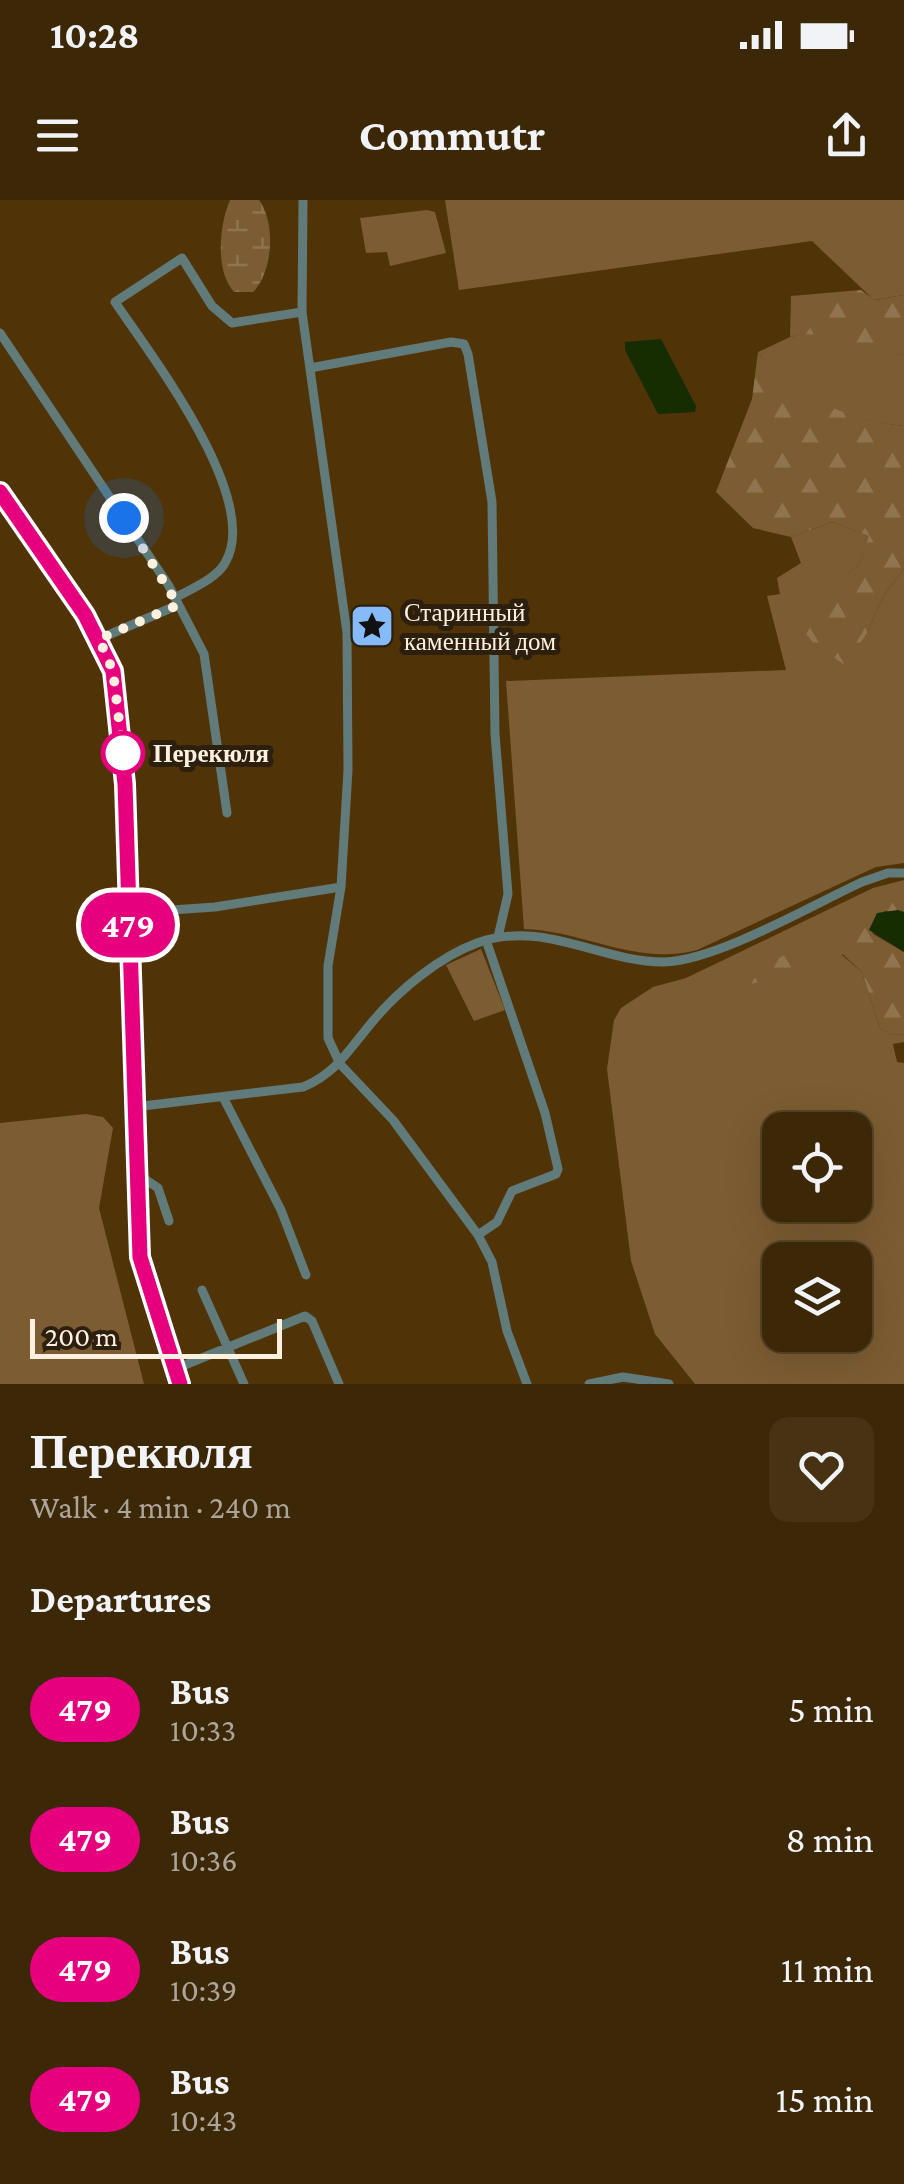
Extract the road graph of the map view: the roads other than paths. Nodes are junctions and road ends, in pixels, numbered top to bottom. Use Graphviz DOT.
graph roads {
  1 [pos="303,200"];
  2 [pos="302,312"];
  3 [pos="0,334"];
  4 [pos="310,368"];
  5 [pos="0,492"];
  6 [pos="177,601"];
  7 [pos="99,639"];
  8 [pos="227,813"];
  9 [pos="904,873"];
  10 [pos="340,887"];
  11 [pos="128,914"];
  12 [pos="498,938"];
  13 [pos="486,940"];
  14 [pos="340,1064"];
  15 [pos="224,1099"];
  16 [pos="134,1107"];
  17 [pos="136,1174"];
  18 [pos="169,1221"];
  19 [pos="478,1236"];
  20 [pos="306,1275"];
  21 [pos="202,1290"];
  22 [pos="229,1349"];
  23 [pos="175,1369"];
  24 [pos="180,1384"];
  25 [pos="244,1384"];
  26 [pos="339,1384"];
  27 [pos="527,1384"];
  28 [pos="589,1384"];
  29 [pos="669,1384"];
  1 -- 2 [label="street"];
  2 -- 4 [label="street"];
  2 -- 6 [label="street"];
  3 -- 6 [label="street"];
  4 -- 10 [label="street"];
  4 -- 12 [label="street"];
  5 -- 7 [label="street"];
  6 -- 7 [label="street"];
  6 -- 8 [label="street"];
  7 -- 11 [label="street"];
  9 -- 12 [label="street"];
  10 -- 11 [label="street"];
  10 -- 14 [label="street"];
  11 -- 16 [label="street"];
  12 -- 13 [label="street"];
  13 -- 14 [label="street"];
  13 -- 19 [label="street"];
  14 -- 15 [label="street"];
  14 -- 19 [label="street"];
  15 -- 16 [label="street"];
  15 -- 20 [label="street"];
  16 -- 17 [label="street"];
  17 -- 18 [label="street"];
  17 -- 23 [label="street"];
  19 -- 27 [label="street"];
  21 -- 22 [label="street"];
  22 -- 23 [label="street"];
  22 -- 25 [label="street"];
  22 -- 26 [label="street"];
  23 -- 24 [label="street"];
  28 -- 29 [label="street"];
}
